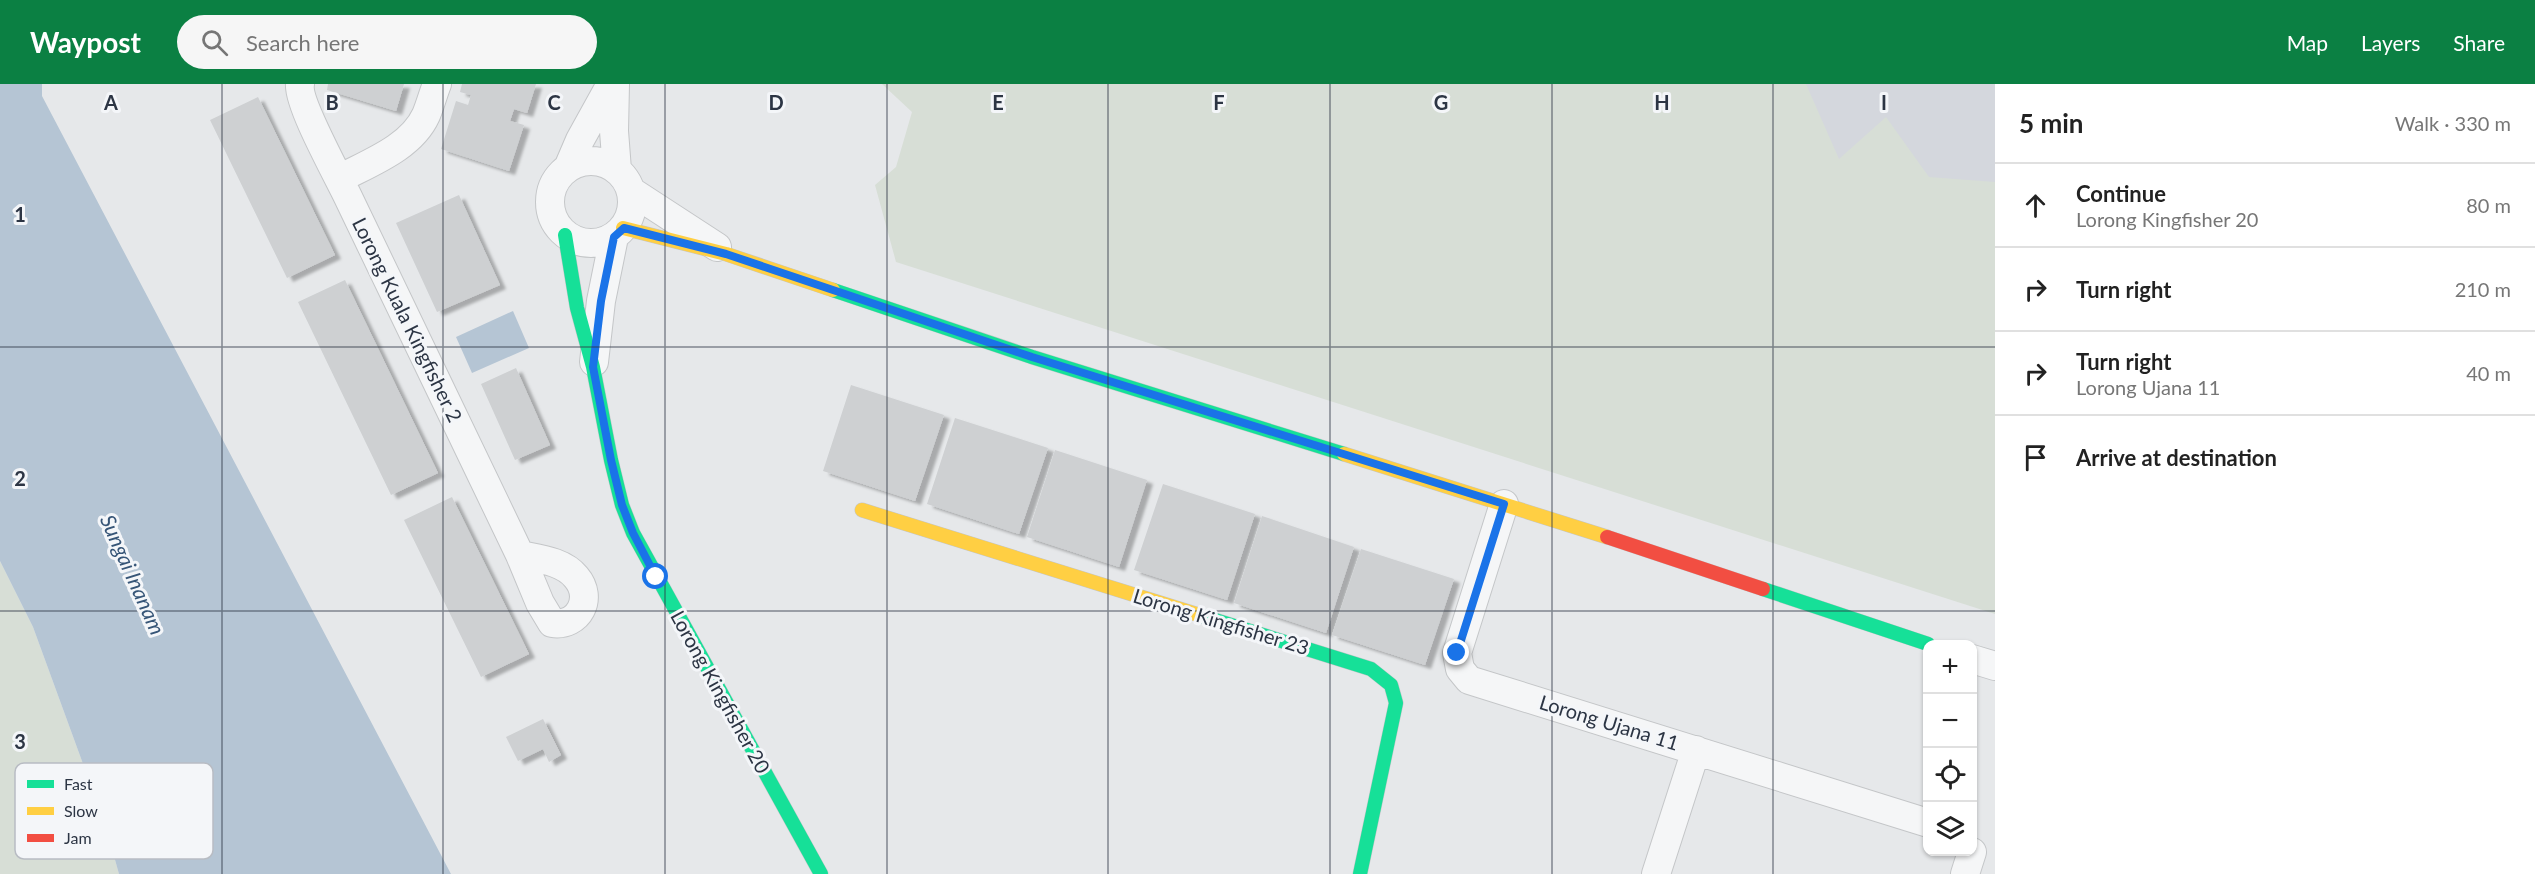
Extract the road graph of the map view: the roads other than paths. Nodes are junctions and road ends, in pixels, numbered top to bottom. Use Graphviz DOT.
graph roads {
  1 [pos="300,84"];
  2 [pos="437,84"];
  3 [pos="613,84"];
  4 [pos="568,168"];
  5 [pos="339,180"];
  6 [pos="624,180"];
  7 [pos="619,232"];
  8 [pos="565,235"];
  9 [pos="726,254"];
  10 [pos="593,367"];
  11 [pos="1504,504"];
  12 [pos="862,510"];
  13 [pos="520,555"];
  14 [pos="1923,643"];
  15 [pos="1977,661"];
  16 [pos="1995,666"];
  17 [pos="1696,750"];
  18 [pos="1923,822"];
  19 [pos="1978,845"];
  20 [pos="821,874"];
  21 [pos="1360,874"];
  22 [pos="1656,874"];
  23 [pos="1965,874"];
  1 -- 5 [label="street, Lorong Kuala Kingfisher 2"];
  2 -- 5 [label="street"];
  3 -- 4 [label="street"];
  3 -- 6 [label="street"];
  4 -- 6 [label="street"];
  4 -- 8 [label="street"];
  5 -- 13 [label="street, Lorong Kuala Kingfisher 2"];
  6 -- 7 [label="street"];
  6 -- 9 [label="street"];
  7 -- 8 [label="street"];
  7 -- 9 [label="street"];
  7 -- 10 [label="street, Lorong Kingfisher 20"];
  8 -- 10 [label="street, Lorong Kingfisher 20"];
  9 -- 11 [label="street"];
  10 -- 20 [label="street, Lorong Kingfisher 20"];
  11 -- 14 [label="street"];
  11 -- 17 [label="street, Lorong Ujana 11"];
  12 -- 21 [label="street, Lorong Kingfisher 23"];
  15 -- 16 [label="street"];
  17 -- 18 [label="street, Lorong Ujana 11"];
  17 -- 22 [label="street"];
  19 -- 23 [label="street"];
}
